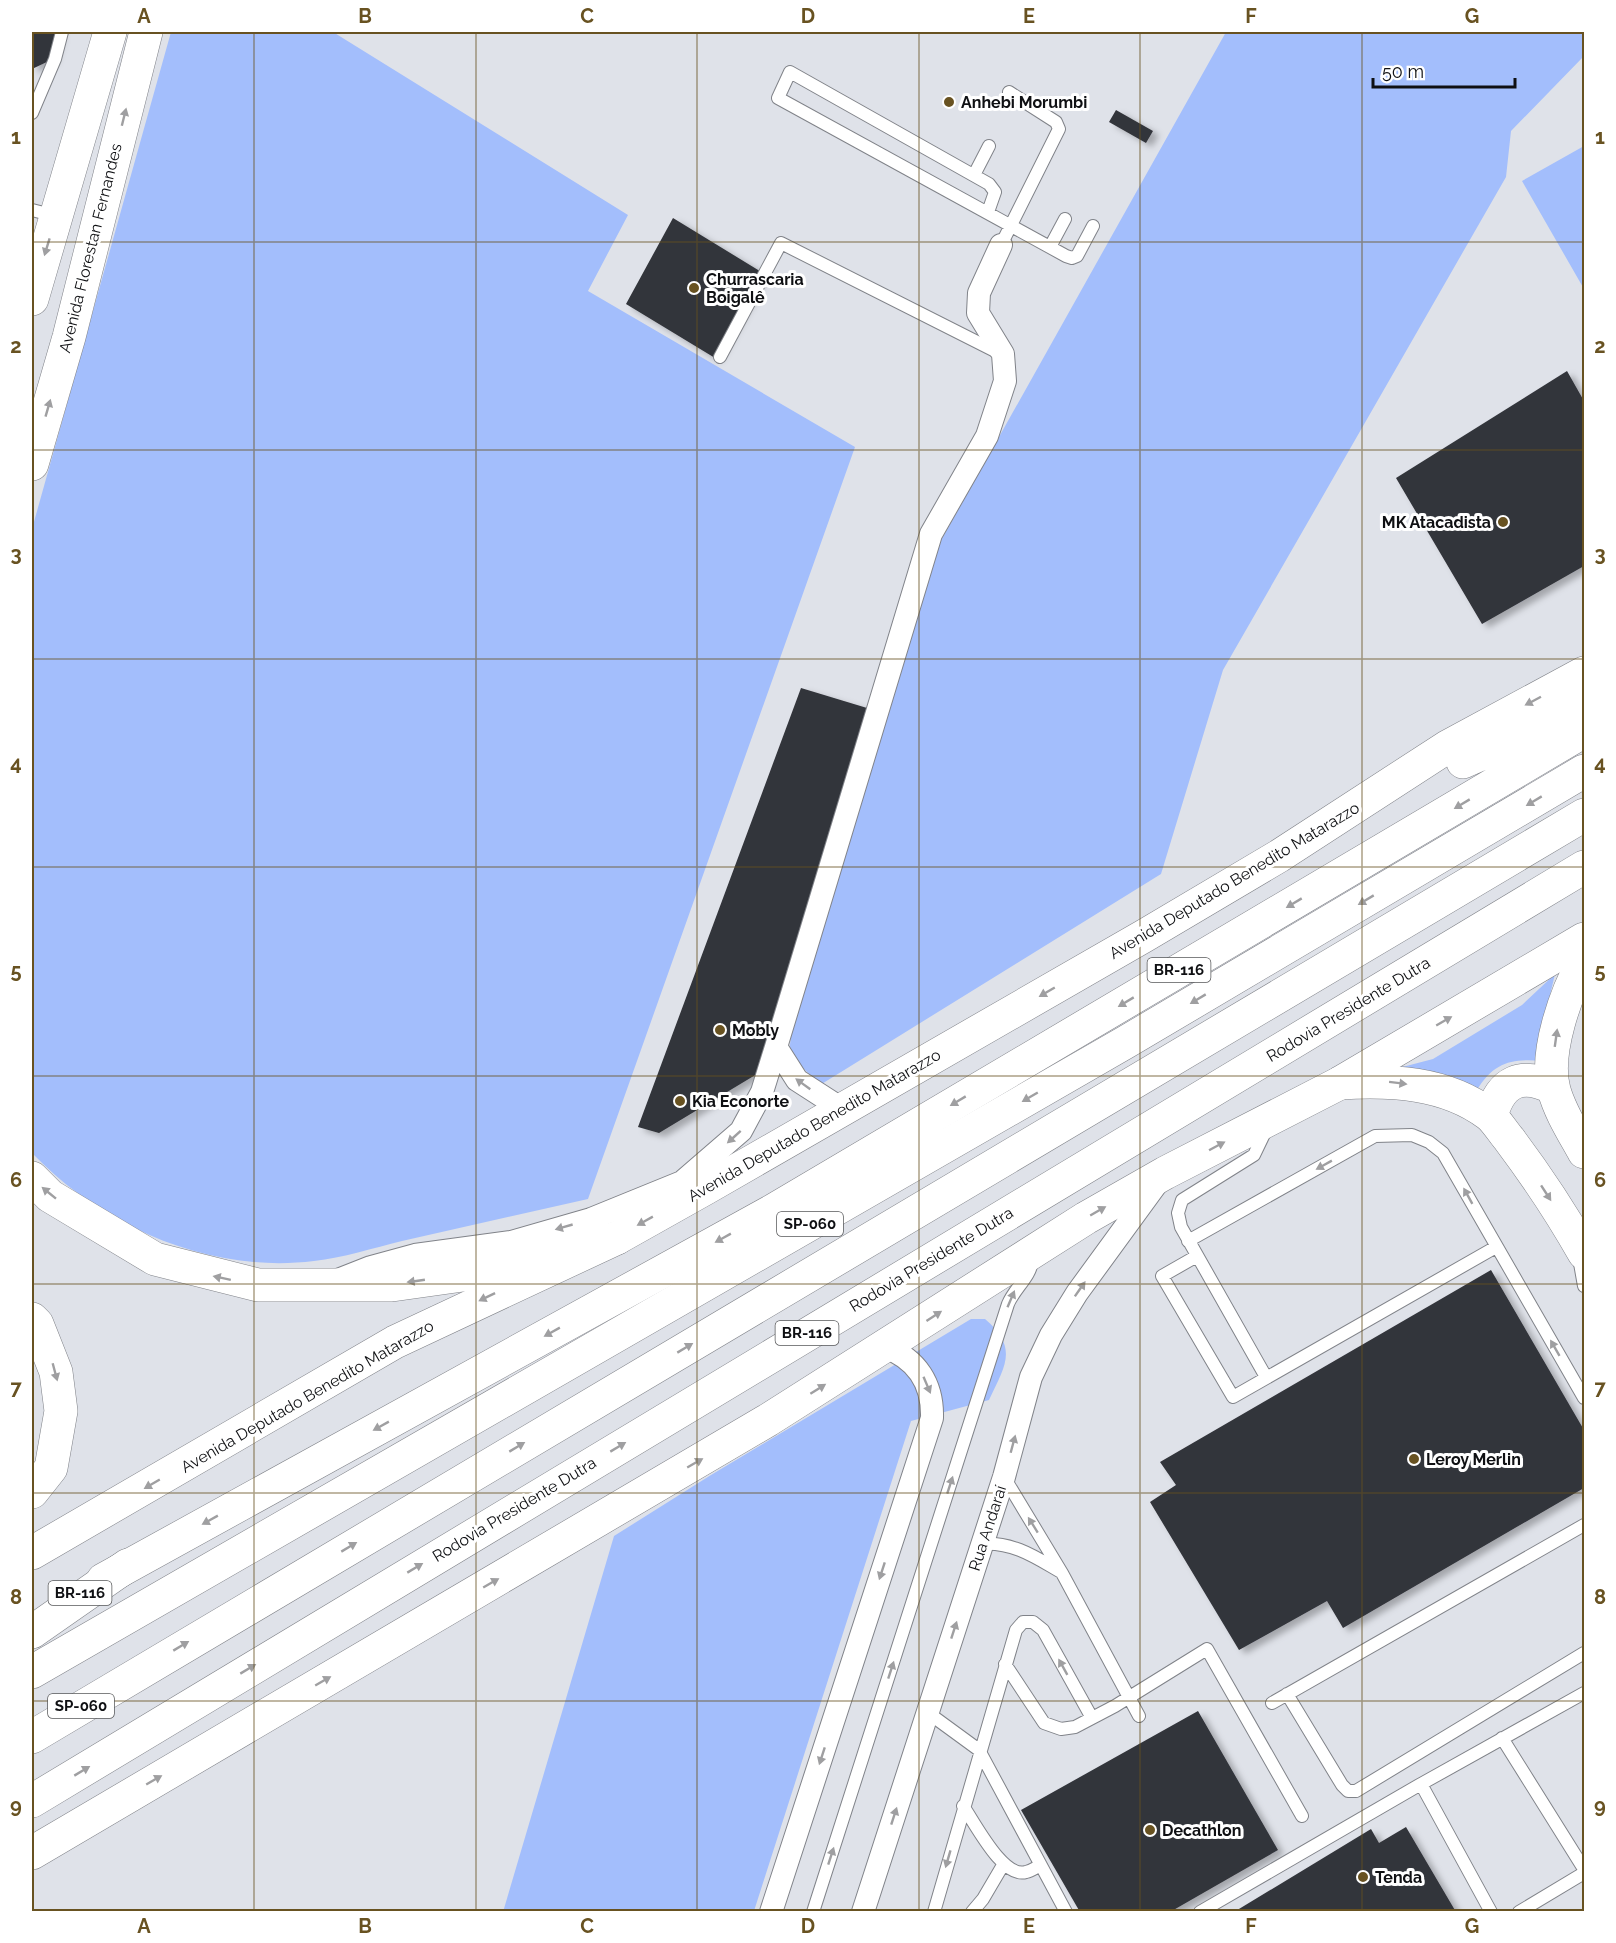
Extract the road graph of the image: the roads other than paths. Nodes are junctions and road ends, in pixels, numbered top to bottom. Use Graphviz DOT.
graph roads {
  1 [pos="62,32"];
  2 [pos="110,32"];
  3 [pos="145,36"];
  4 [pos="1009,92"];
  5 [pos="32,113"];
  6 [pos="989,146"];
  7 [pos="974,175"];
  8 [pos="988,212"];
  9 [pos="44,213"];
  10 [pos="1065,219"];
  11 [pos="1093,226"];
  12 [pos="1006,235"];
  13 [pos="1050,247"];
  14 [pos="32,299"];
  15 [pos="1003,354"];
  16 [pos="720,357"];
  17 [pos="32,464"];
  18 [pos="1584,673"];
  19 [pos="1584,708"];
  20 [pos="1584,731"];
  21 [pos="1584,771"];
  22 [pos="1584,815"];
  23 [pos="1279,856"];
  24 [pos="1584,867"];
  25 [pos="1584,939"];
  26 [pos="1584,961"];
  27 [pos="776,1047"];
  28 [pos="1340,1083"];
  29 [pos="1553,1088"];
  30 [pos="842,1109"];
  31 [pos="1274,1116"];
  32 [pos="1491,1116"];
  33 [pos="1584,1152"];
  34 [pos="1165,1173"];
  35 [pos="32,1179"];
  36 [pos="617,1238"];
  37 [pos="1188,1241"];
  38 [pos="1580,1246"];
  39 [pos="1496,1247"];
  40 [pos="1032,1253"];
  41 [pos="1197,1256"];
  42 [pos="322,1286"];
  43 [pos="1584,1287"];
  44 [pos="32,1319"];
  45 [pos="885,1347"];
  46 [pos="1266,1377"];
  47 [pos="1584,1398"];
  48 [pos="1004,1478"];
  49 [pos="32,1492"];
  50 [pos="1584,1525"];
  51 [pos="982,1544"];
  52 [pos="32,1553"];
  53 [pos="128,1566"];
  54 [pos="1062,1573"];
  55 [pos="32,1621"];
  56 [pos="32,1632"];
  57 [pos="1584,1653"];
  58 [pos="1005,1664"];
  59 [pos="32,1672"];
  60 [pos="1584,1693"];
  61 [pos="1287,1694"];
  62 [pos="1128,1698"];
  63 [pos="1272,1703"];
  64 [pos="927,1712"];
  65 [pos="1139,1716"];
  66 [pos="1092,1718"];
  67 [pos="32,1737"];
  68 [pos="1502,1738"];
  69 [pos="979,1750"];
  70 [pos="1421,1784"];
  71 [pos="32,1801"];
  72 [pos="963,1806"];
  73 [pos="1302,1816"];
  74 [pos="32,1852"];
  75 [pos="1003,1865"];
  76 [pos="1039,1866"];
  77 [pos="1584,1871"];
  78 [pos="771,1911"];
  79 [pos="813,1911"];
  80 [pos="863,1911"];
  81 [pos="934,1911"];
  82 [pos="972,1911"];
  83 [pos="1066,1911"];
  84 [pos="1200,1911"];
  85 [pos="1491,1911"];
  86 [pos="1519,1911"];
  1 -- 5 [label="lane"];
  2 -- 9 [label="main road"];
  17 -- 3 [label="main road, Avenida Florestan Fernandes, one-way"];
  4 -- 12 [label="lane"];
  6 -- 7 [label="lane"];
  7 -- 8 [label="lane"];
  7 -- 8 [label="lane"];
  8 -- 12 [label="lane"];
  9 -- 14 [label="main road, one-way"];
  10 -- 13 [label="lane"];
  11 -- 13 [label="lane"];
  12 -- 13 [label="lane"];
  12 -- 15 [label="street"];
  15 -- 16 [label="lane"];
  15 -- 27 [label="street"];
  18 -- 23 [label="main road, Avenida Deputado Benedito Matarazzo, one-way"];
  19 -- 23 [label="main road"];
  20 -- 53 [label="main road, BR-116, one-way"];
  21 -- 59 [label="main road, SP-060, one-way"];
  67 -- 22 [label="main road, SP-060, one-way"];
  23 -- 30 [label="main road, Avenida Deputado Benedito Matarazzo, one-way"];
  71 -- 24 [label="main road, Rodovia Presidente Dutra / BR-116, one-way"];
  28 -- 25 [label="main road, one-way"];
  29 -- 26 [label="main road, one-way"];
  30 -- 27 [label="street, one-way"];
  27 -- 42 [label="street, one-way"];
  28 -- 31 [label="main road"];
  28 -- 32 [label="main road, one-way"];
  29 -- 32 [label="main road"];
  29 -- 33 [label="main road"];
  30 -- 36 [label="main road, Avenida Deputado Benedito Matarazzo, one-way"];
  34 -- 31 [label="main road, one-way"];
  31 -- 37 [label="lane"];
  32 -- 38 [label="main road, one-way"];
  40 -- 34 [label="main road, one-way"];
  48 -- 34 [label="street, Rua Andaraí, one-way"];
  42 -- 35 [label="main road, one-way"];
  36 -- 42 [label="main road, one-way"];
  36 -- 52 [label="main road, Avenida Deputado Benedito Matarazzo, one-way"];
  39 -- 37 [label="lane, one-way"];
  37 -- 41 [label="lane"];
  38 -- 43 [label="lane"];
  39 -- 46 [label="lane"];
  47 -- 39 [label="lane, one-way"];
  45 -- 40 [label="main road, one-way"];
  79 -- 40 [label="lane, one-way"];
  41 -- 46 [label="lane"];
  41 -- 46 [label="lane"];
  44 -- 49 [label="main road, one-way"];
  74 -- 45 [label="main road, one-way"];
  45 -- 78 [label="street, one-way"];
  48 -- 51 [label="street, Rua Andaraí"];
  54 -- 48 [label="lane, one-way"];
  50 -- 61 [label="lane"];
  51 -- 54 [label="lane"];
  64 -- 51 [label="street, Rua Andaraí, one-way"];
  53 -- 55 [label="main road, BR-116"];
  53 -- 56 [label="main road"];
  54 -- 62 [label="lane"];
  57 -- 61 [label="lane"];
  58 -- 66 [label="lane"];
  66 -- 58 [label="lane, one-way"];
  58 -- 69 [label="lane"];
  60 -- 68 [label="lane"];
  61 -- 63 [label="lane"];
  62 -- 65 [label="lane"];
  62 -- 66 [label="lane"];
  62 -- 73 [label="lane"];
  64 -- 69 [label="lane"];
  80 -- 64 [label="street, Rua Andaraí, one-way"];
  68 -- 70 [label="lane"];
  68 -- 77 [label="lane"];
  69 -- 72 [label="lane"];
  69 -- 76 [label="lane"];
  70 -- 84 [label="lane"];
  70 -- 85 [label="lane"];
  72 -- 75 [label="lane"];
  72 -- 81 [label="lane, one-way"];
  75 -- 76 [label="lane"];
  75 -- 82 [label="lane"];
  76 -- 83 [label="lane"];
  77 -- 86 [label="lane"];
}
